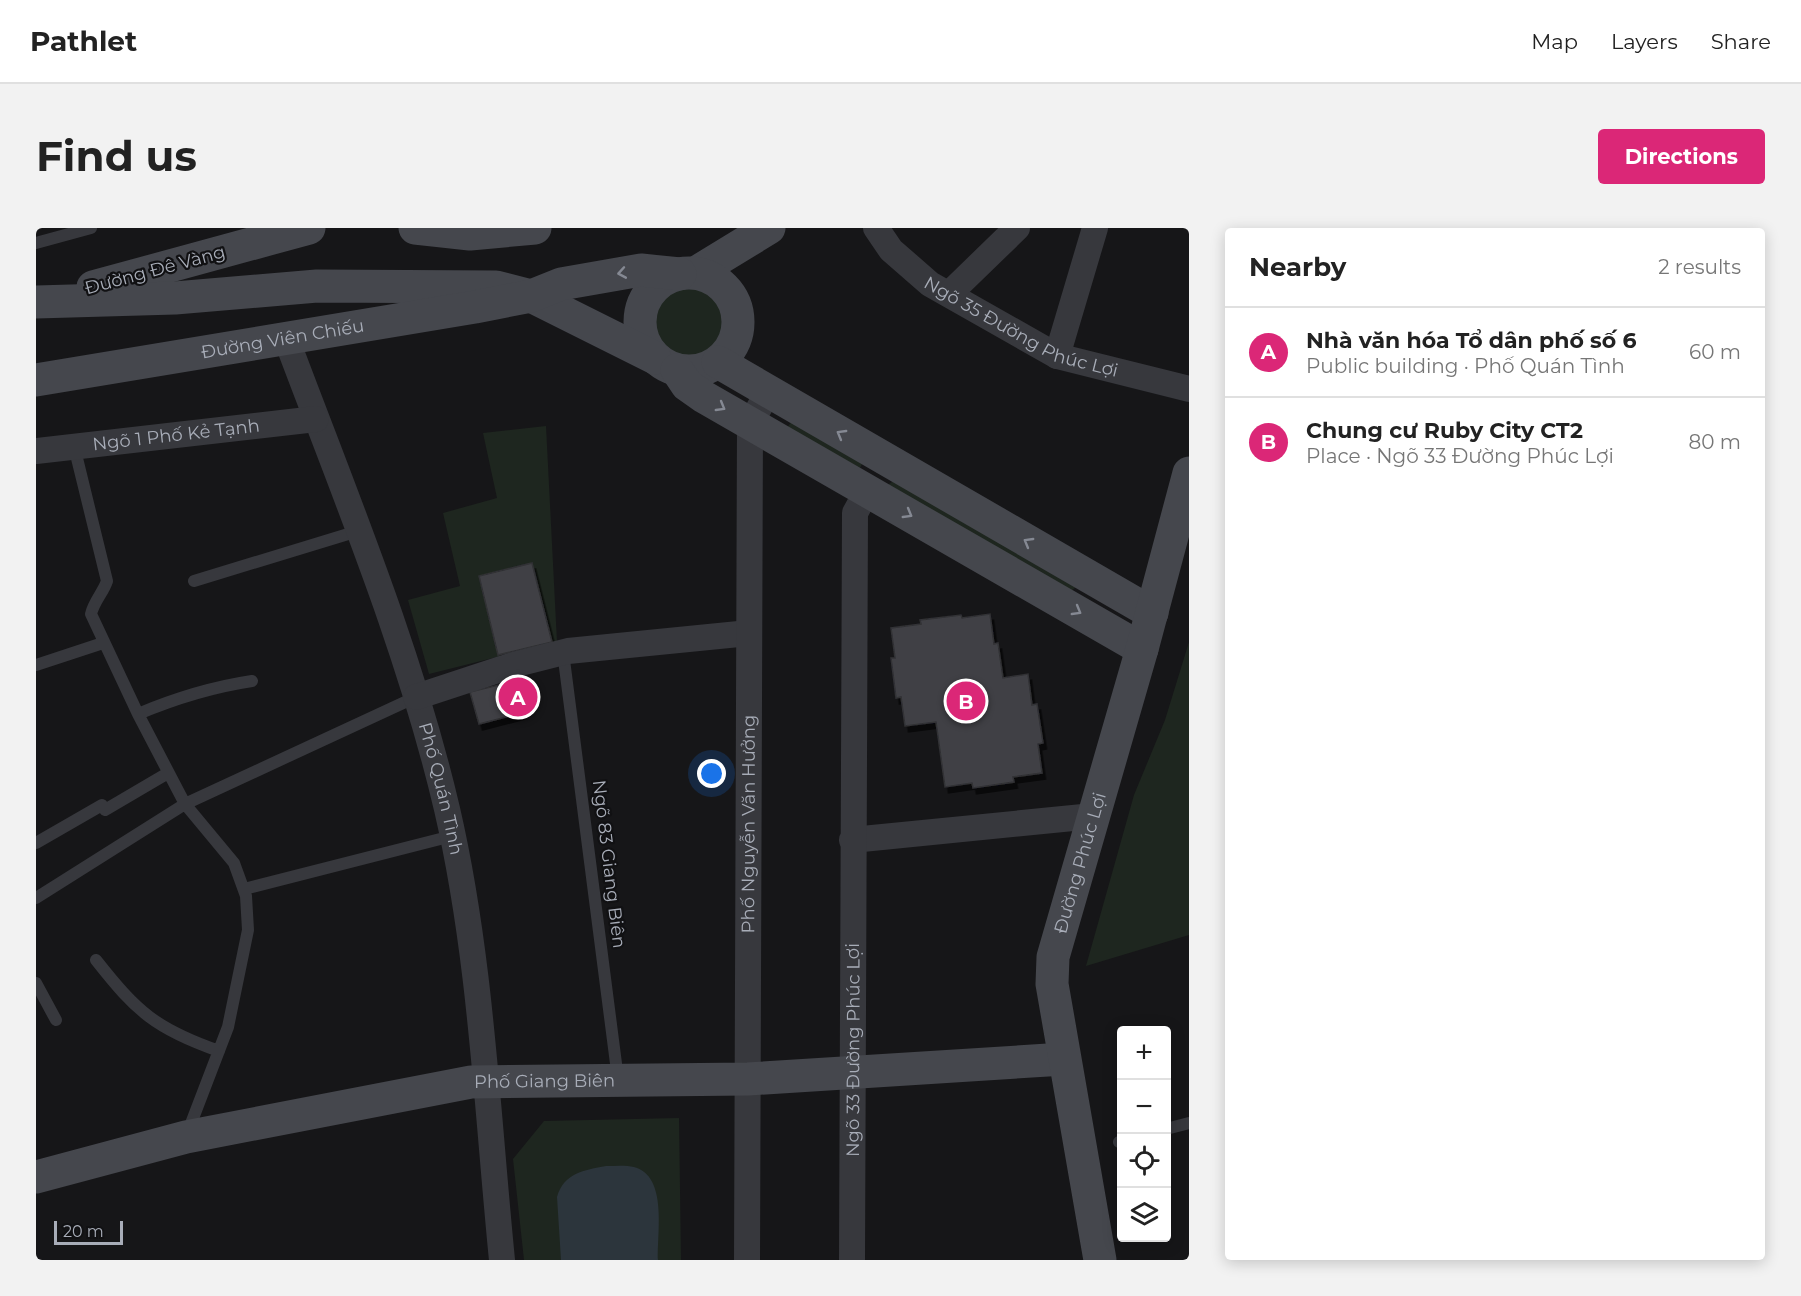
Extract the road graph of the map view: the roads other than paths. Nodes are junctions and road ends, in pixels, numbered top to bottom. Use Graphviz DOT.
graph roads {
  1 [pos="91,228"];
  2 [pos="309,228"];
  3 [pos="415,228"];
  4 [pos="535,228"];
  5 [pos="876,228"];
  6 [pos="1017,228"];
  7 [pos="1095,228"];
  8 [pos="760,231"];
  9 [pos="256,234"];
  10 [pos="36,243"];
  11 [pos="688,273"];
  12 [pos="948,294"];
  13 [pos="531,296"];
  14 [pos="36,302"];
  15 [pos="286,338"];
  16 [pos="1057,356"];
  17 [pos="718,362"];
  18 [pos="666,364"];
  19 [pos="36,380"];
  20 [pos="1189,389"];
  21 [pos="768,392"];
  22 [pos="316,419"];
  23 [pos="750,424"];
  24 [pos="74,446"];
  25 [pos="36,451"];
  26 [pos="884,459"];
  27 [pos="1189,473"];
  28 [pos="867,491"];
  29 [pos="358,531"];
  30 [pos="194,581"];
  31 [pos="1152,613"];
  32 [pos="749,633"];
  33 [pos="103,643"];
  34 [pos="1142,649"];
  35 [pos="563,652"];
  36 [pos="36,665"];
  37 [pos="252,681"];
  38 [pos="416,697"];
  39 [pos="138,714"];
  40 [pos="168,773"];
  41 [pos="184,804"];
  42 [pos="1093,816"];
  43 [pos="452,836"];
  44 [pos="852,840"];
  45 [pos="36,843"];
  46 [pos="244,889"];
  47 [pos="36,898"];
  48 [pos="96,960"];
  49 [pos="36,983"];
  50 [pos="56,1020"];
  51 [pos="219,1051"];
  52 [pos="1064,1059"];
  53 [pos="855,1072"];
  54 [pos="747,1079"];
  55 [pos="619,1080"];
  56 [pos="484,1081"];
  57 [pos="1189,1123"];
  58 [pos="1171,1128"];
  59 [pos="186,1137"];
  60 [pos="36,1177"];
  61 [pos="502,1260"];
  62 [pos="747,1260"];
  63 [pos="852,1260"];
  64 [pos="1100,1260"];
  1 -- 10 [label="lane"];
  2 -- 9 [label="street, Đường Đê Vàng"];
  3 -- 4 [label="street"];
  5 -- 12 [label="street, Ngõ 35 Đường Phúc Lợi"];
  6 -- 12 [label="street"];
  7 -- 16 [label="street"];
  8 -- 11 [label="street"];
  9 -- 14 [label="street, Đường Đê Vàng"];
  11 -- 13 [label="street, Đường Viên Chiếu, one-way"];
  11 -- 17 [label="street"];
  11 -- 18 [label="street"];
  12 -- 16 [label="street, Ngõ 35 Đường Phúc Lợi"];
  13 -- 14 [label="street"];
  13 -- 15 [label="street, Đường Viên Chiếu"];
  13 -- 18 [label="street"];
  15 -- 19 [label="street, Đường Viên Chiếu"];
  15 -- 22 [label="street, Phố Quán Tình"];
  16 -- 20 [label="street, Ngõ 35 Đường Phúc Lợi"];
  17 -- 18 [label="street"];
  17 -- 21 [label="street"];
  18 -- 23 [label="street, one-way"];
  21 -- 23 [label="street, Phố Nguyễn Văn Hưởng"];
  26 -- 21 [label="street, one-way"];
  22 -- 24 [label="street, Ngõ 1 Phố Kẻ Tạnh"];
  22 -- 29 [label="street, Phố Quán Tình"];
  23 -- 28 [label="street"];
  23 -- 32 [label="street, Phố Nguyễn Văn Hưởng"];
  24 -- 25 [label="street, Ngõ 1 Phố Kẻ Tạnh"];
  24 -- 33 [label="lane"];
  26 -- 28 [label="street"];
  31 -- 26 [label="street, one-way"];
  27 -- 31 [label="street, Đường Phúc Lợi"];
  28 -- 34 [label="street, one-way"];
  28 -- 44 [label="street, Ngõ 33 Đường Phúc Lợi"];
  29 -- 30 [label="lane"];
  29 -- 38 [label="street, Phố Quán Tình"];
  31 -- 34 [label="street, Đường Phúc Lợi"];
  32 -- 35 [label="street"];
  32 -- 54 [label="street, Phố Nguyễn Văn Hưởng"];
  33 -- 36 [label="lane"];
  33 -- 39 [label="lane"];
  34 -- 42 [label="street, Đường Phúc Lợi"];
  35 -- 38 [label="street"];
  35 -- 55 [label="lane, Ngõ 83 Giang Biên"];
  37 -- 39 [label="lane"];
  38 -- 41 [label="lane"];
  38 -- 43 [label="street, Phố Quán Tình"];
  39 -- 40 [label="lane"];
  40 -- 41 [label="lane"];
  40 -- 45 [label="lane"];
  41 -- 46 [label="lane"];
  41 -- 47 [label="lane"];
  42 -- 44 [label="street"];
  42 -- 52 [label="street, Đường Phúc Lợi"];
  43 -- 46 [label="lane"];
  43 -- 56 [label="street, Phố Quán Tình"];
  44 -- 53 [label="street, Ngõ 33 Đường Phúc Lợi"];
  46 -- 51 [label="lane"];
  48 -- 51 [label="lane"];
  49 -- 50 [label="lane"];
  51 -- 59 [label="lane"];
  52 -- 53 [label="street, Phố Giang Biên"];
  52 -- 64 [label="street, Đường Phúc Lợi"];
  53 -- 54 [label="street, Phố Giang Biên"];
  53 -- 63 [label="street, Ngõ 33 Đường Phúc Lợi"];
  54 -- 55 [label="street, Phố Giang Biên"];
  54 -- 62 [label="street, Phố Nguyễn Văn Hưởng"];
  55 -- 56 [label="street, Phố Giang Biên"];
  56 -- 59 [label="street, Phố Giang Biên"];
  56 -- 61 [label="street, Phố Quán Tình"];
  57 -- 58 [label="lane"];
  59 -- 60 [label="street, Phố Giang Biên"];
}
